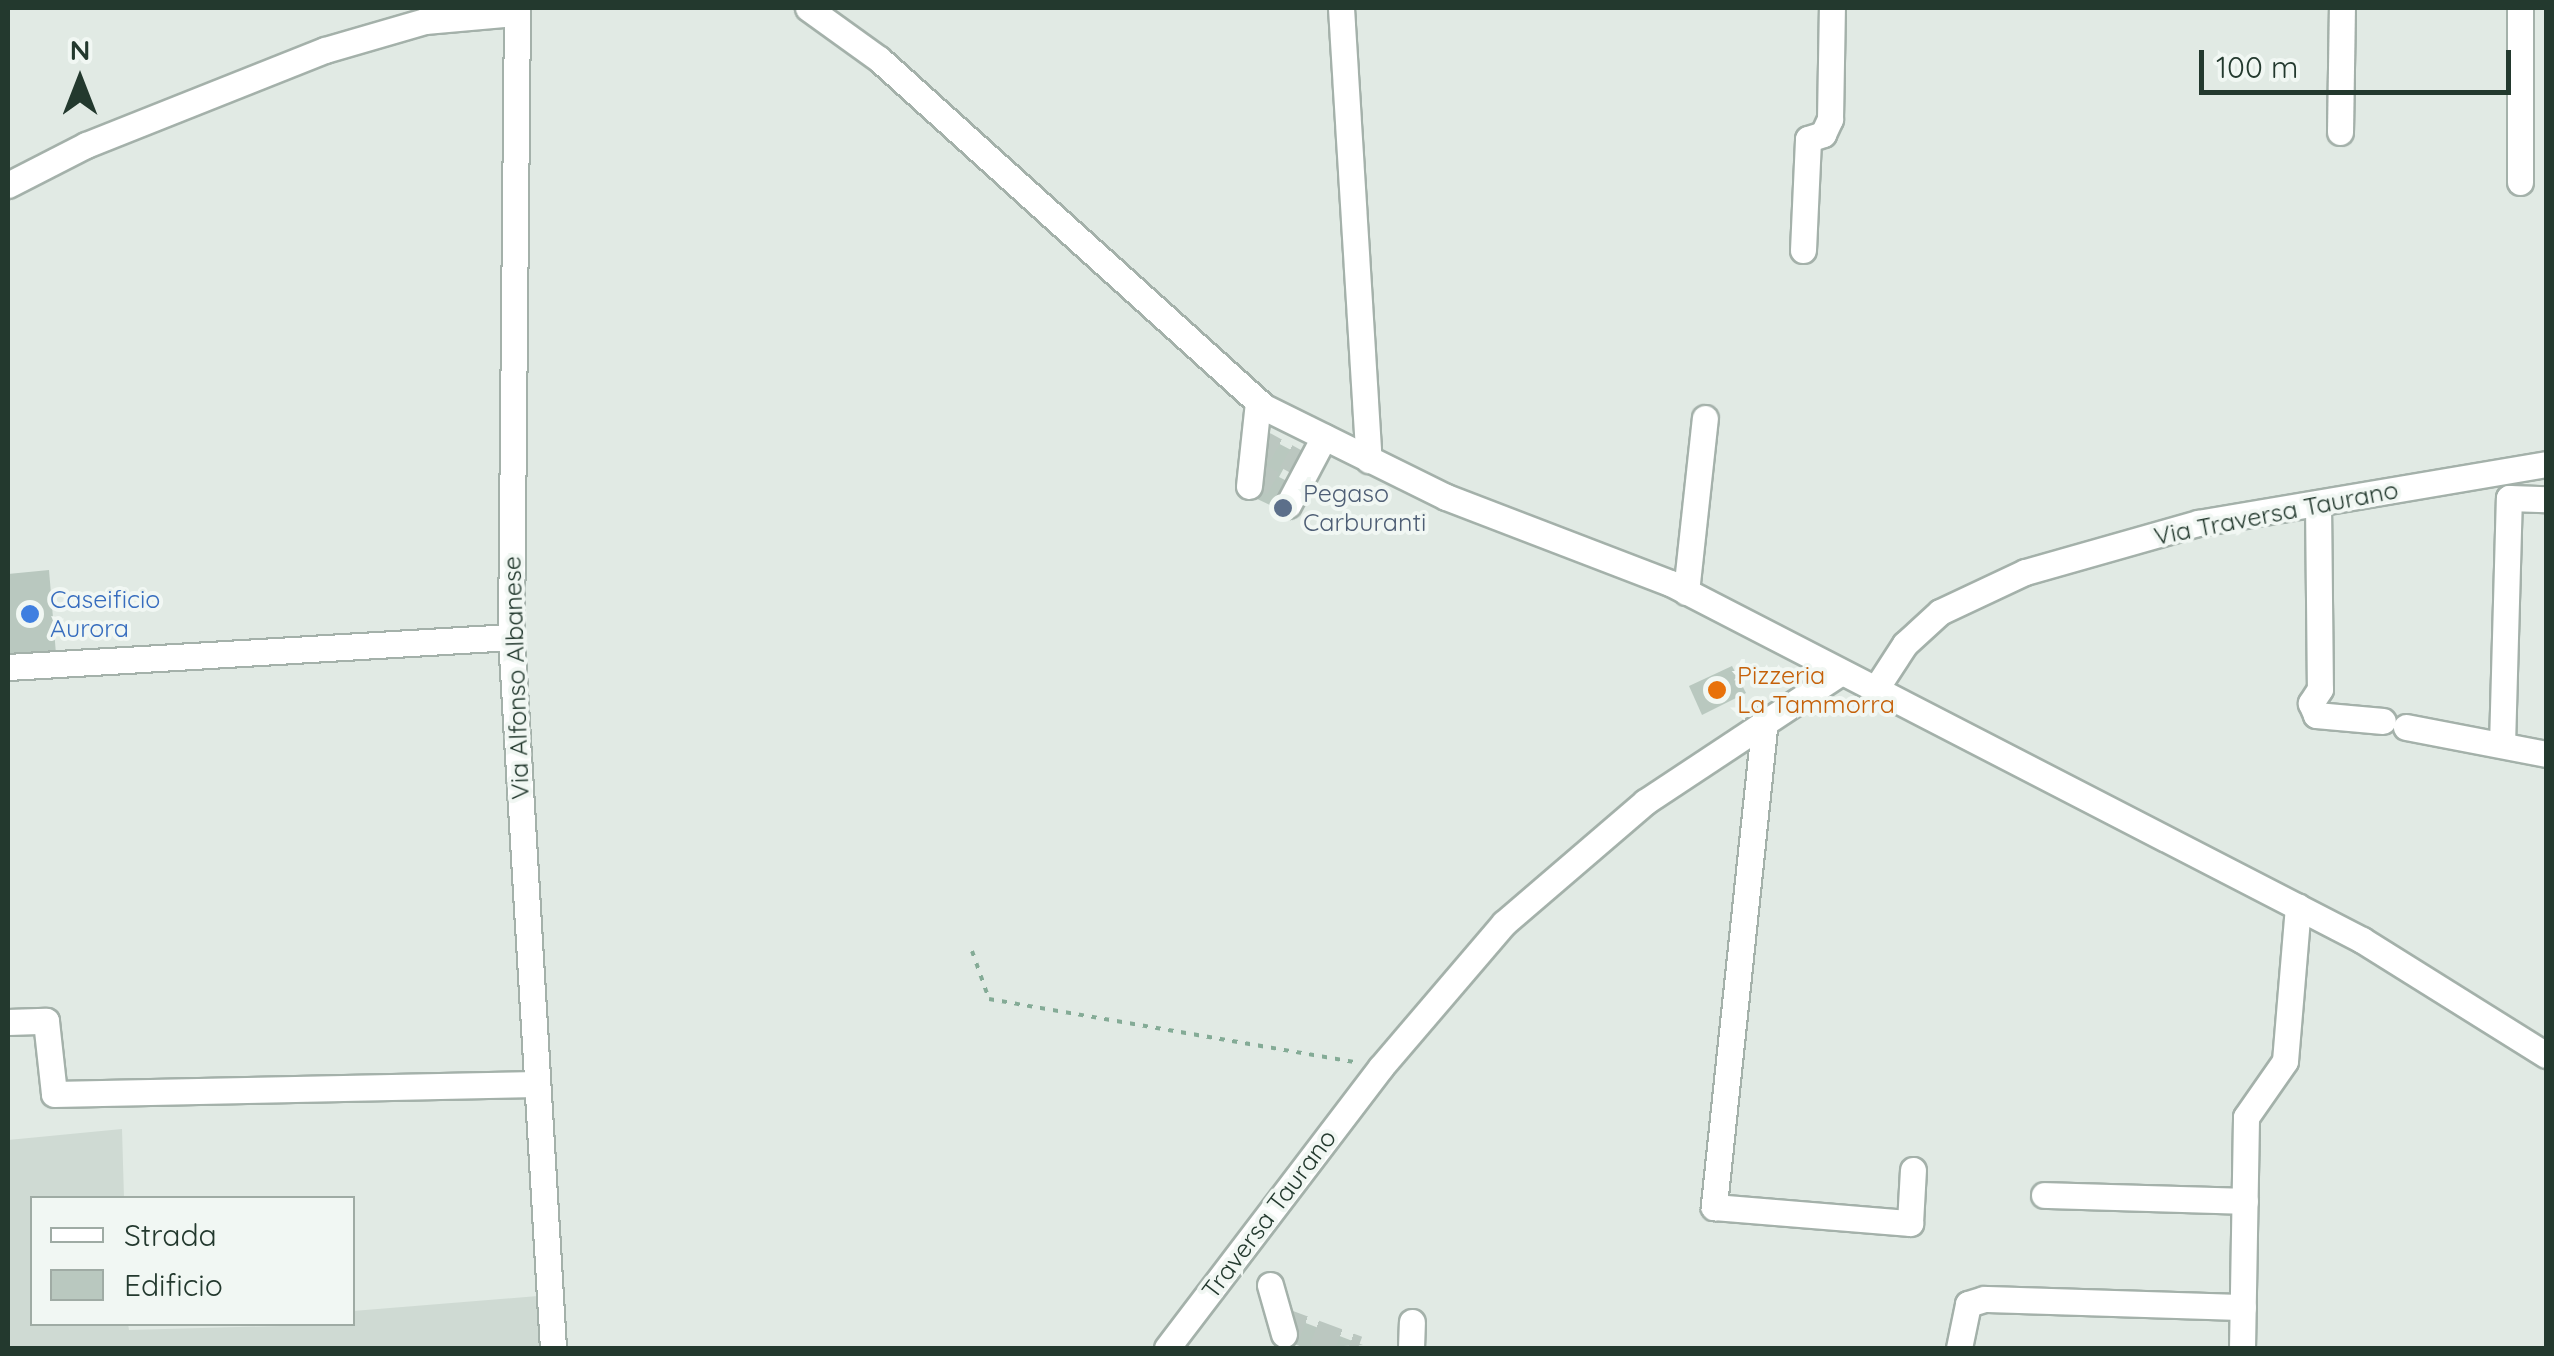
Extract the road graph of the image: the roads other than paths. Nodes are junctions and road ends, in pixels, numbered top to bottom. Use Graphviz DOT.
graph roads {
  1 [pos="808,8"];
  2 [pos="1341,8"];
  3 [pos="1832,8"];
  4 [pos="2342,8"];
  5 [pos="2520,8"];
  6 [pos="516,10"];
  7 [pos="2340,132"];
  8 [pos="2520,182"];
  9 [pos="8,185"];
  10 [pos="1803,250"];
  11 [pos="1258,402"];
  12 [pos="1705,418"];
  13 [pos="1324,437"];
  14 [pos="1369,460"];
  15 [pos="2546,464"];
  16 [pos="1249,486"];
  17 [pos="2546,499"];
  18 [pos="2318,503"];
  19 [pos="1288,505"];
  20 [pos="1686,592"];
  21 [pos="511,638"];
  22 [pos="8,668"];
  23 [pos="1840,672"];
  24 [pos="1875,690"];
  25 [pos="1766,719"];
  26 [pos="2502,745"];
  27 [pos="2546,754"];
  28 [pos="2298,907"];
  29 [pos="8,1022"];
  30 [pos="2546,1055"];
  31 [pos="536,1084"];
  32 [pos="1912,1170"];
  33 [pos="2044,1195"];
  34 [pos="2245,1201"];
  35 [pos="1270,1286"];
  36 [pos="2243,1307"];
  37 [pos="1412,1322"];
  38 [pos="1284,1334"];
  39 [pos="553,1348"];
  40 [pos="1167,1348"];
  41 [pos="1411,1348"];
  42 [pos="1958,1348"];
  43 [pos="2242,1348"];
  1 -- 11 [label="street"];
  2 -- 14 [label="street"];
  3 -- 10 [label="street"];
  4 -- 7 [label="street"];
  5 -- 8 [label="street"];
  6 -- 9 [label="street"];
  6 -- 21 [label="street, Via Alfonso Albanese"];
  11 -- 13 [label="street"];
  11 -- 16 [label="street"];
  12 -- 20 [label="street"];
  13 -- 14 [label="street"];
  13 -- 19 [label="street"];
  14 -- 20 [label="street"];
  15 -- 18 [label="street, Via Traversa Taurano"];
  17 -- 26 [label="street"];
  18 -- 24 [label="street, Via Traversa Taurano"];
  18 -- 26 [label="street"];
  20 -- 23 [label="street"];
  21 -- 22 [label="street"];
  21 -- 31 [label="street, Via Alfonso Albanese"];
  23 -- 24 [label="street"];
  23 -- 25 [label="street, Traversa Taurano"];
  24 -- 28 [label="street"];
  25 -- 32 [label="street"];
  25 -- 40 [label="street, Traversa Taurano"];
  26 -- 27 [label="street"];
  28 -- 30 [label="street"];
  28 -- 34 [label="street"];
  29 -- 31 [label="street"];
  31 -- 39 [label="street, Via Alfonso Albanese"];
  33 -- 34 [label="street"];
  34 -- 36 [label="street"];
  35 -- 38 [label="street"];
  36 -- 42 [label="street"];
  36 -- 43 [label="street"];
  37 -- 41 [label="street"];
}
